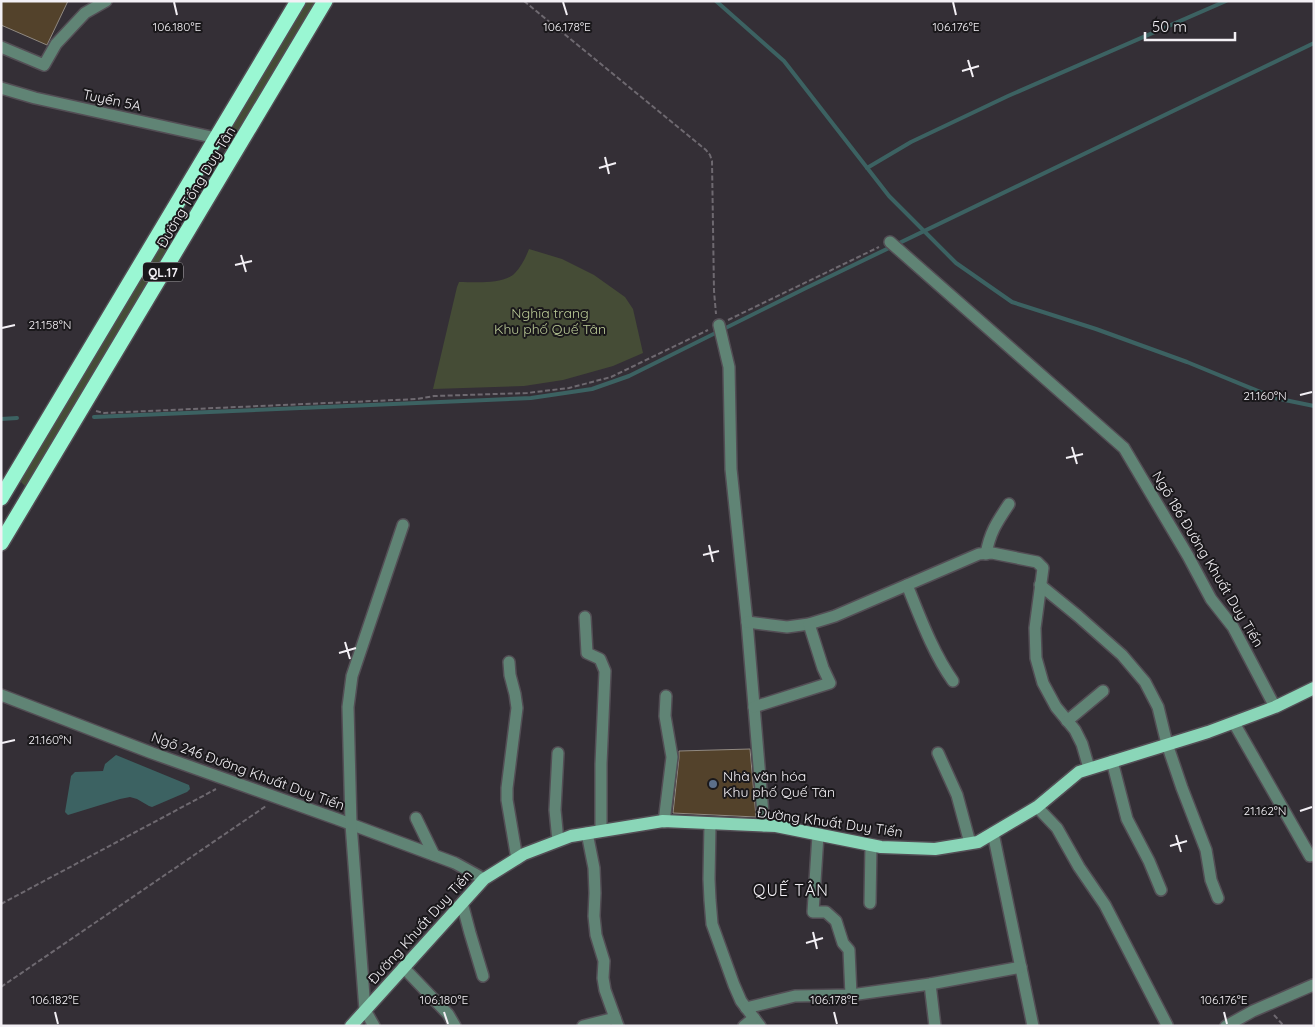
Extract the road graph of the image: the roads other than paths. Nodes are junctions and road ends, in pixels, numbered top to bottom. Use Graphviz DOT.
graph roads {
  1 [pos="106,1"];
  2 [pos="298,1"];
  3 [pos="325,1"];
  4 [pos="1,47"];
  5 [pos="1,88"];
  6 [pos="216,138"];
  7 [pos="181,198"];
  8 [pos="201,209"];
  9 [pos="894,246"];
  10 [pos="720,330"];
  11 [pos="3,494"];
  12 [pos="26,502"];
  13 [pos="1010,504"];
  14 [pos="403,525"];
  15 [pos="1,543"];
  16 [pos="986,554"];
  17 [pos="907,585"];
  18 [pos="1040,585"];
  19 [pos="585,617"];
  20 [pos="747,622"];
  21 [pos="809,624"];
  22 [pos="509,662"];
  23 [pos="953,681"];
  24 [pos="1314,688"];
  25 [pos="1103,691"];
  26 [pos="1,695"];
  27 [pos="666,696"];
  28 [pos="754,707"];
  29 [pos="1275,707"];
  30 [pos="1067,720"];
  31 [pos="1234,723"];
  32 [pos="1167,744"];
  33 [pos="938,752"];
  34 [pos="558,754"];
  35 [pos="1112,761"];
  36 [pos="1089,768"];
  37 [pos="1037,807"];
  38 [pos="416,818"];
  39 [pos="664,822"];
  40 [pos="350,824"];
  41 [pos="710,824"];
  42 [pos="764,826"];
  43 [pos="601,832"];
  44 [pos="587,834"];
  45 [pos="993,834"];
  46 [pos="818,835"];
  47 [pos="558,841"];
  48 [pos="970,843"];
  49 [pos="871,846"];
  50 [pos="434,856"];
  51 [pos="1310,856"];
  52 [pos="517,859"];
  53 [pos="484,879"];
  54 [pos="1160,890"];
  55 [pos="1218,898"];
  56 [pos="462,903"];
  57 [pos="870,903"];
  58 [pos="1021,967"];
  59 [pos="403,968"];
  60 [pos="483,976"];
  61 [pos="930,984"];
  62 [pos="1313,985"];
  63 [pos="851,995"];
  64 [pos="746,1008"];
  65 [pos="365,1010"];
  66 [pos="616,1022"];
  67 [pos="757,1022"];
  68 [pos="1167,1025"];
  69 [pos="351,1026"];
  70 [pos="374,1026"];
  71 [pos="454,1026"];
  72 [pos="583,1026"];
  73 [pos="744,1026"];
  74 [pos="935,1026"];
  75 [pos="1032,1026"];
  76 [pos="1226,1026"];
  1 -- 4 [label="street"];
  2 -- 6 [label="highway, Đường Tống Duy Tân / QL.17"];
  3 -- 8 [label="highway, Đường Tống Duy Tân / QL.17"];
  5 -- 6 [label="street, Tuyến 5A"];
  6 -- 7 [label="highway, Đường Tống Duy Tân / QL.17"];
  7 -- 8 [label="highway"];
  7 -- 11 [label="highway, Đường Tống Duy Tân / QL.17"];
  8 -- 12 [label="highway, Đường Tống Duy Tân / QL.17"];
  9 -- 29 [label="street, Ngõ 186 Đường Khuất Duy Tiến"];
  10 -- 20 [label="street"];
  11 -- 12 [label="highway"];
  12 -- 15 [label="highway, Đường Tống Duy Tân / QL.17"];
  13 -- 16 [label="street"];
  14 -- 40 [label="street"];
  16 -- 17 [label="street"];
  16 -- 18 [label="street"];
  17 -- 21 [label="street"];
  17 -- 23 [label="street"];
  18 -- 30 [label="street"];
  18 -- 32 [label="street"];
  19 -- 43 [label="street"];
  20 -- 21 [label="street"];
  20 -- 28 [label="street"];
  21 -- 28 [label="street"];
  22 -- 52 [label="street"];
  24 -- 29 [label="main road, Đường Khuất Duy Tiến"];
  25 -- 30 [label="street"];
  26 -- 40 [label="street, Ngõ 246 Đường Khuất Duy Tiến"];
  27 -- 39 [label="street"];
  28 -- 42 [label="street"];
  29 -- 31 [label="main road, Đường Khuất Duy Tiến"];
  30 -- 36 [label="street"];
  31 -- 32 [label="main road, Đường Khuất Duy Tiến"];
  31 -- 51 [label="street"];
  32 -- 35 [label="main road, Đường Khuất Duy Tiến"];
  32 -- 55 [label="street"];
  33 -- 48 [label="street"];
  34 -- 47 [label="street"];
  35 -- 36 [label="main road, Đường Khuất Duy Tiến"];
  35 -- 54 [label="street"];
  36 -- 37 [label="main road, Đường Khuất Duy Tiến"];
  37 -- 45 [label="main road, Đường Khuất Duy Tiến"];
  37 -- 68 [label="street"];
  38 -- 50 [label="street"];
  39 -- 41 [label="main road, Đường Khuất Duy Tiến"];
  39 -- 43 [label="main road, Đường Khuất Duy Tiến"];
  40 -- 50 [label="street, Ngõ 246 Đường Khuất Duy Tiến"];
  40 -- 65 [label="street"];
  41 -- 42 [label="main road, Đường Khuất Duy Tiến"];
  41 -- 64 [label="street"];
  42 -- 46 [label="main road, Đường Khuất Duy Tiến"];
  43 -- 44 [label="main road, Đường Khuất Duy Tiến"];
  44 -- 47 [label="main road, Đường Khuất Duy Tiến"];
  44 -- 66 [label="street"];
  45 -- 48 [label="main road, Đường Khuất Duy Tiến"];
  45 -- 58 [label="street"];
  46 -- 49 [label="main road, Đường Khuất Duy Tiến"];
  46 -- 63 [label="street"];
  47 -- 52 [label="main road, Đường Khuất Duy Tiến"];
  48 -- 49 [label="main road, Đường Khuất Duy Tiến"];
  49 -- 57 [label="street"];
  50 -- 53 [label="street, Ngõ 246 Đường Khuất Duy Tiến"];
  52 -- 53 [label="main road, Đường Khuất Duy Tiến"];
  53 -- 56 [label="main road, Đường Khuất Duy Tiến"];
  56 -- 59 [label="main road, Đường Khuất Duy Tiến"];
  56 -- 60 [label="street"];
  58 -- 61 [label="street"];
  58 -- 75 [label="street"];
  59 -- 65 [label="main road, Đường Khuất Duy Tiến"];
  59 -- 71 [label="street"];
  61 -- 63 [label="street"];
  61 -- 74 [label="street"];
  62 -- 76 [label="street"];
  63 -- 64 [label="street"];
  64 -- 67 [label="street"];
  65 -- 69 [label="main road, Đường Khuất Duy Tiến"];
  65 -- 70 [label="street"];
  66 -- 72 [label="street"];
  67 -- 73 [label="street"];
}
